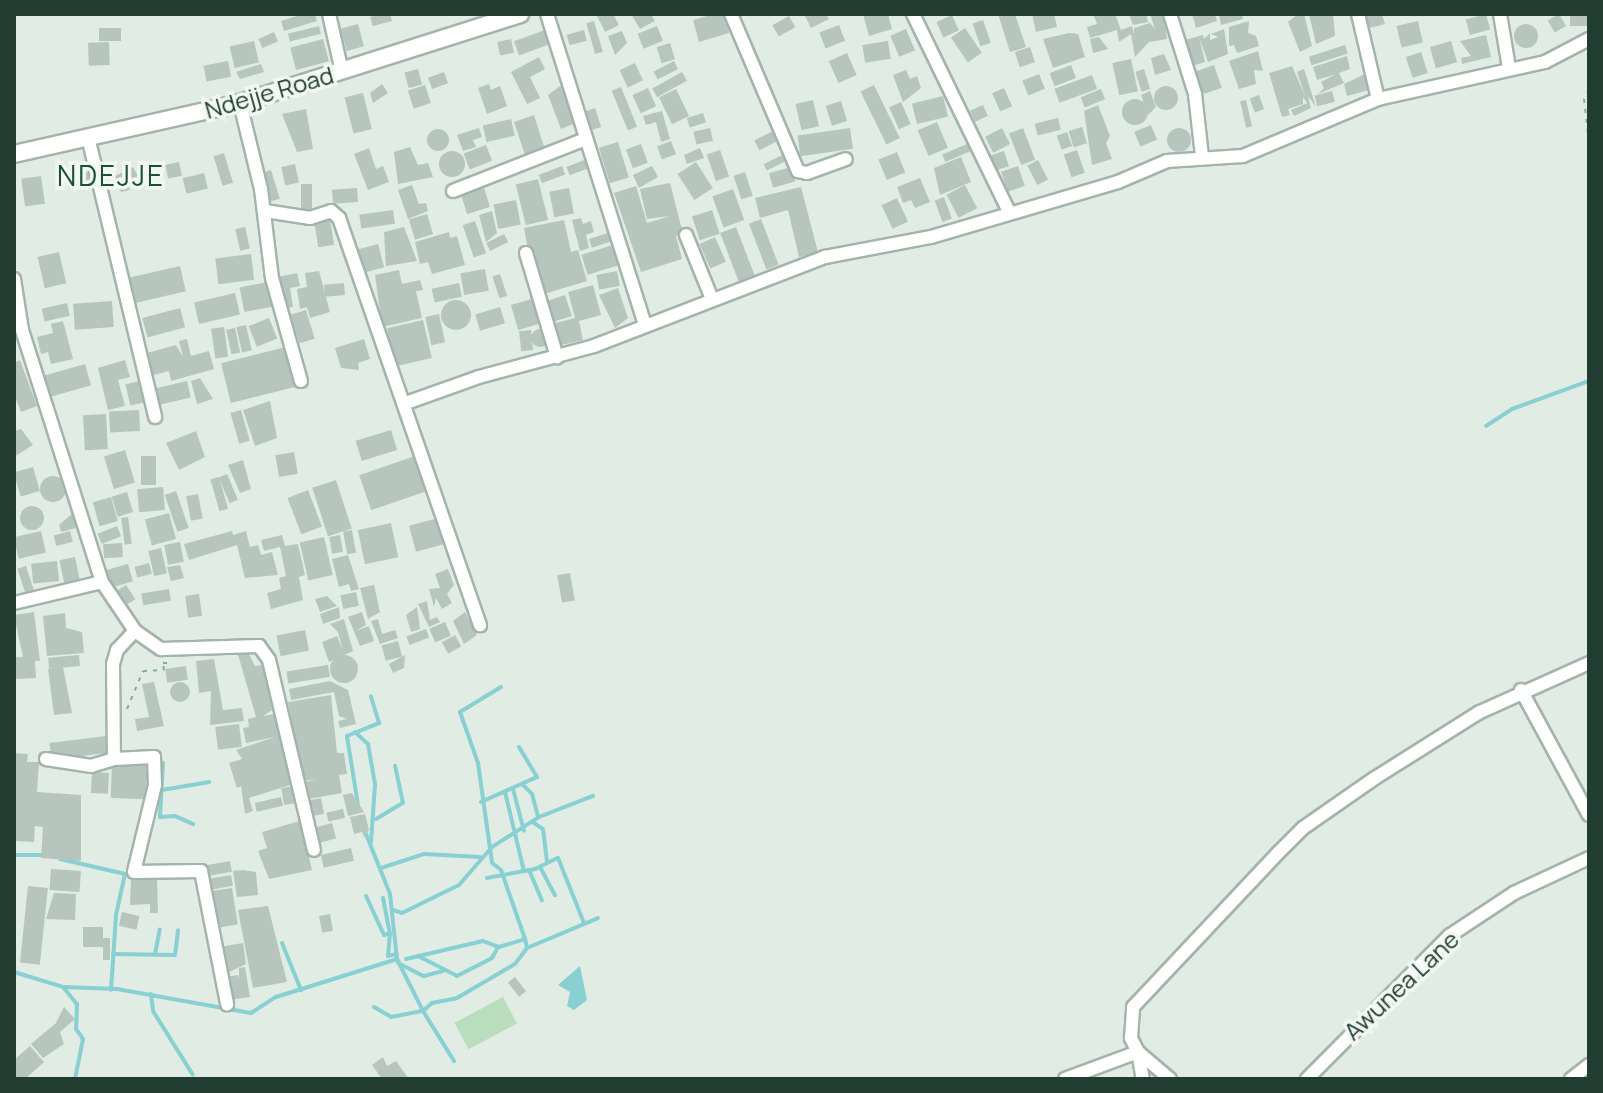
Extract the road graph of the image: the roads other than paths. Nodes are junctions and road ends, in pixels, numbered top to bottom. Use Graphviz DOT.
graph roads {
  1 [pos="329,14"];
  2 [pos="547,14"];
  3 [pos="731,14"];
  4 [pos="913,14"];
  5 [pos="1170,14"];
  6 [pos="1358,14"];
  7 [pos="1500,14"];
  8 [pos="513,15"];
  9 [pos="1589,39"];
  10 [pos="1509,68"];
  11 [pos="342,72"];
  12 [pos="1378,99"];
  13 [pos="240,103"];
  14 [pos="88,137"];
  15 [pos="586,139"];
  16 [pos="14,154"];
  17 [pos="1202,156"];
  18 [pos="846,159"];
  19 [pos="453,191"];
  20 [pos="1008,210"];
  21 [pos="265,211"];
  22 [pos="686,235"];
  23 [pos="526,253"];
  24 [pos="14,279"];
  25 [pos="712,299"];
  26 [pos="645,324"];
  27 [pos="557,357"];
  28 [pos="301,381"];
  29 [pos="406,403"];
  30 [pos="155,417"];
  31 [pos="102,582"];
  32 [pos="14,603"];
  33 [pos="480,625"];
  34 [pos="135,631"];
  35 [pos="1589,663"];
  36 [pos="1521,690"];
  37 [pos="46,759"];
  38 [pos="114,759"];
  39 [pos="1589,815"];
  40 [pos="314,850"];
  41 [pos="1589,858"];
  42 [pos="227,1004"];
  43 [pos="1138,1052"];
  44 [pos="1589,1065"];
  45 [pos="1065,1079"];
  46 [pos="1143,1079"];
  47 [pos="1170,1079"];
  48 [pos="1307,1079"];
  49 [pos="1571,1079"];
  1 -- 11 [label="street"];
  2 -- 15 [label="street"];
  3 -- 18 [label="street"];
  4 -- 20 [label="street"];
  5 -- 17 [label="street"];
  6 -- 12 [label="street"];
  7 -- 10 [label="street"];
  8 -- 11 [label="street, Ndejje Road"];
  9 -- 10 [label="street"];
  10 -- 12 [label="street"];
  11 -- 13 [label="street, Ndejje Road"];
  12 -- 17 [label="street"];
  13 -- 14 [label="street, Ndejje Road"];
  13 -- 21 [label="street"];
  14 -- 16 [label="street, Ndejje Road"];
  14 -- 30 [label="street"];
  15 -- 19 [label="street"];
  15 -- 26 [label="street"];
  17 -- 20 [label="street"];
  20 -- 25 [label="street"];
  21 -- 28 [label="street"];
  21 -- 29 [label="street"];
  22 -- 25 [label="street"];
  23 -- 27 [label="street"];
  24 -- 31 [label="street"];
  25 -- 26 [label="street"];
  26 -- 27 [label="street"];
  27 -- 29 [label="street"];
  29 -- 33 [label="street"];
  31 -- 32 [label="street"];
  31 -- 34 [label="street"];
  34 -- 38 [label="street"];
  34 -- 40 [label="street"];
  35 -- 36 [label="street"];
  36 -- 39 [label="street"];
  36 -- 43 [label="street"];
  37 -- 38 [label="street"];
  38 -- 42 [label="street"];
  41 -- 48 [label="street, Awunea Lane"];
  43 -- 45 [label="street"];
  43 -- 46 [label="street"];
  43 -- 47 [label="street"];
  44 -- 49 [label="street"];
}
